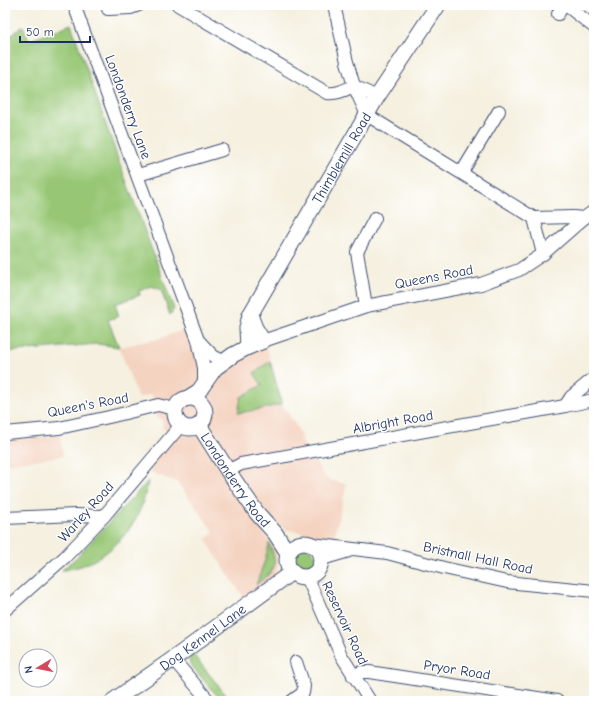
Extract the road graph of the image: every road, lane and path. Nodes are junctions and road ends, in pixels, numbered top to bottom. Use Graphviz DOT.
graph roads {
  1 [pos="74,5"];
  2 [pos="139,5"];
  3 [pos="178,5"];
  4 [pos="334,5"];
  5 [pos="438,5"];
  6 [pos="562,8"];
  7 [pos="108,9"];
  8 [pos="594,26"];
  9 [pos="354,86"];
  10 [pos="377,97"];
  11 [pos="499,111"];
  12 [pos="367,115"];
  13 [pos="222,150"];
  14 [pos="462,172"];
  15 [pos="138,175"];
  16 [pos="594,211"];
  17 [pos="375,218"];
  18 [pos="534,218"];
  19 [pos="584,218"];
  20 [pos="543,254"];
  21 [pos="366,306"];
  22 [pos="250,315"];
  23 [pos="198,340"];
  24 [pos="263,341"];
  25 [pos="248,347"];
  26 [pos="225,362"];
  27 [pos="594,378"];
  28 [pos="204,383"];
  29 [pos="188,398"];
  30 [pos="594,400"];
  31 [pos="203,406"];
  32 [pos="565,406"];
  33 [pos="176,409"];
  34 [pos="181,425"];
  35 [pos="199,425"];
  36 [pos="5,433"];
  37 [pos="228,471"];
  38 [pos="104,516"];
  39 [pos="5,518"];
  40 [pos="275,533"];
  41 [pos="311,543"];
  42 [pos="356,549"];
  43 [pos="288,553"];
  44 [pos="322,559"];
  45 [pos="292,572"];
  46 [pos="307,577"];
  47 [pos="594,592"];
  48 [pos="5,610"];
  49 [pos="173,659"];
  50 [pos="296,662"];
  51 [pos="353,676"];
  52 [pos="113,701"];
  53 [pos="209,701"];
  54 [pos="292,701"];
  55 [pos="370,701"];
  56 [pos="556,701"];
  1 -- 15 [label="street, Londonderry Lane"];
  2 -- 7 [label="street"];
  3 -- 9 [label="street"];
  4 -- 9 [label="street"];
  5 -- 10 [label="main road, Thimblemill Road"];
  6 -- 8 [label="street"];
  9 -- 10 [label="street"];
  9 -- 12 [label="street"];
  10 -- 12 [label="main road, Thimblemill Road"];
  11 -- 14 [label="street"];
  12 -- 14 [label="street"];
  12 -- 22 [label="main road, Thimblemill Road"];
  13 -- 15 [label="street, Londonderry Lane"];
  14 -- 18 [label="street"];
  15 -- 23 [label="street, Londonderry Lane"];
  16 -- 19 [label="street, Queens Road"];
  17 -- 21 [label="street"];
  18 -- 19 [label="street"];
  18 -- 20 [label="street"];
  19 -- 20 [label="street, Queens Road"];
  20 -- 21 [label="street, Queens Road"];
  21 -- 24 [label="street, Queens Road"];
  22 -- 24 [label="main road"];
  22 -- 25 [label="main road, Thimblemill Road"];
  23 -- 26 [label="street, Londonderry Lane"];
  23 -- 28 [label="street, Londonderry Lane"];
  24 -- 25 [label="main road"];
  25 -- 26 [label="main road"];
  26 -- 28 [label="main road"];
  26 -- 31 [label="main road"];
  27 -- 32 [label="street"];
  28 -- 29 [label="main road"];
  29 -- 31 [label="main road"];
  29 -- 33 [label="main road"];
  30 -- 32 [label="street, Albright Road"];
  31 -- 35 [label="main road"];
  32 -- 37 [label="street, Albright Road"];
  33 -- 34 [label="main road"];
  33 -- 36 [label="street, Queen's Road"];
  34 -- 35 [label="main road"];
  34 -- 38 [label="street, Warley Road"];
  35 -- 37 [label="main road, Londonderry Road"];
  37 -- 40 [label="main road, Londonderry Road"];
  38 -- 39 [label="street"];
  38 -- 48 [label="street, Warley Road"];
  40 -- 41 [label="main road, Londonderry Road"];
  40 -- 43 [label="main road, Londonderry Road"];
  41 -- 42 [label="street, Bristnall Hall Road"];
  41 -- 43 [label="main road"];
  41 -- 44 [label="main road"];
  42 -- 44 [label="street, Bristnall Hall Road"];
  42 -- 47 [label="street, Bristnall Hall Road"];
  43 -- 45 [label="main road"];
  44 -- 46 [label="main road"];
  45 -- 46 [label="main road"];
  45 -- 49 [label="main road, Dog Kennel Lane"];
  46 -- 51 [label="street, Reservoir Road"];
  49 -- 52 [label="main road, Dog Kennel Lane"];
  49 -- 53 [label="street"];
  50 -- 54 [label="street"];
  51 -- 55 [label="street, Reservoir Road"];
  51 -- 56 [label="street, Pryor Road"];
}
